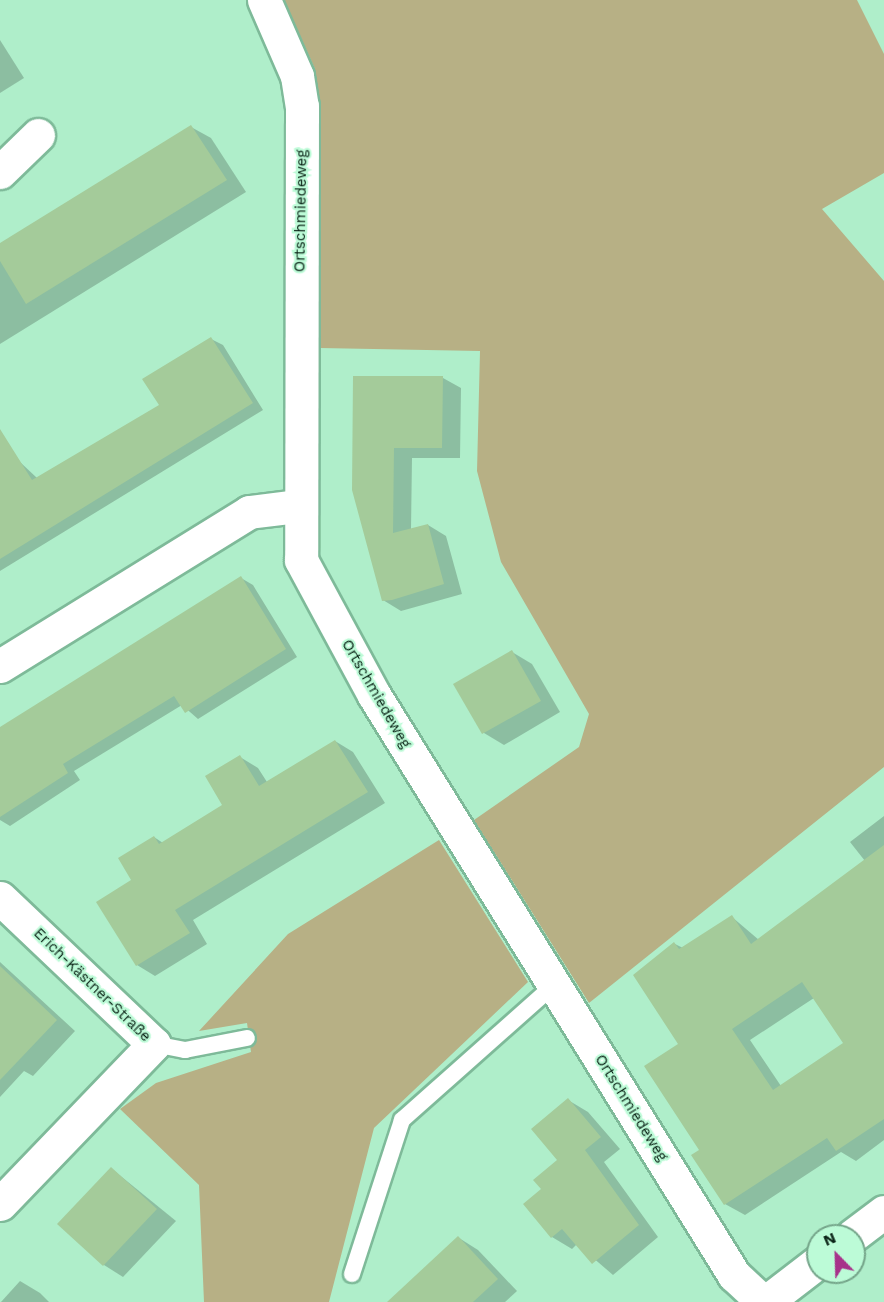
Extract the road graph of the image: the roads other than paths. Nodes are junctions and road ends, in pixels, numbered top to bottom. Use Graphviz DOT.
graph roads {
  1 [pos="264,0"];
  2 [pos="38,135"];
  3 [pos="0,172"];
  4 [pos="297,506"];
  5 [pos="0,666"];
  6 [pos="0,898"];
  7 [pos="555,984"];
  8 [pos="247,1038"];
  9 [pos="154,1044"];
  10 [pos="0,1204"];
  11 [pos="884,1212"];
  12 [pos="866,1226"];
  13 [pos="806,1271"];
  14 [pos="352,1274"];
  15 [pos="765,1302"];
  1 -- 4 [label="street, Ortschmiedeweg"];
  2 -- 3 [label="street"];
  4 -- 5 [label="street"];
  4 -- 7 [label="street, Ortschmiedeweg"];
  6 -- 9 [label="street, Erich-Kästner-Straße"];
  7 -- 14 [label="lane"];
  7 -- 15 [label="street, Ortschmiedeweg"];
  8 -- 9 [label="lane"];
  9 -- 10 [label="street, Erich-Kästner-Straße"];
  11 -- 12 [label="street"];
  13 -- 15 [label="street, Ortschmiedeweg"];
}
